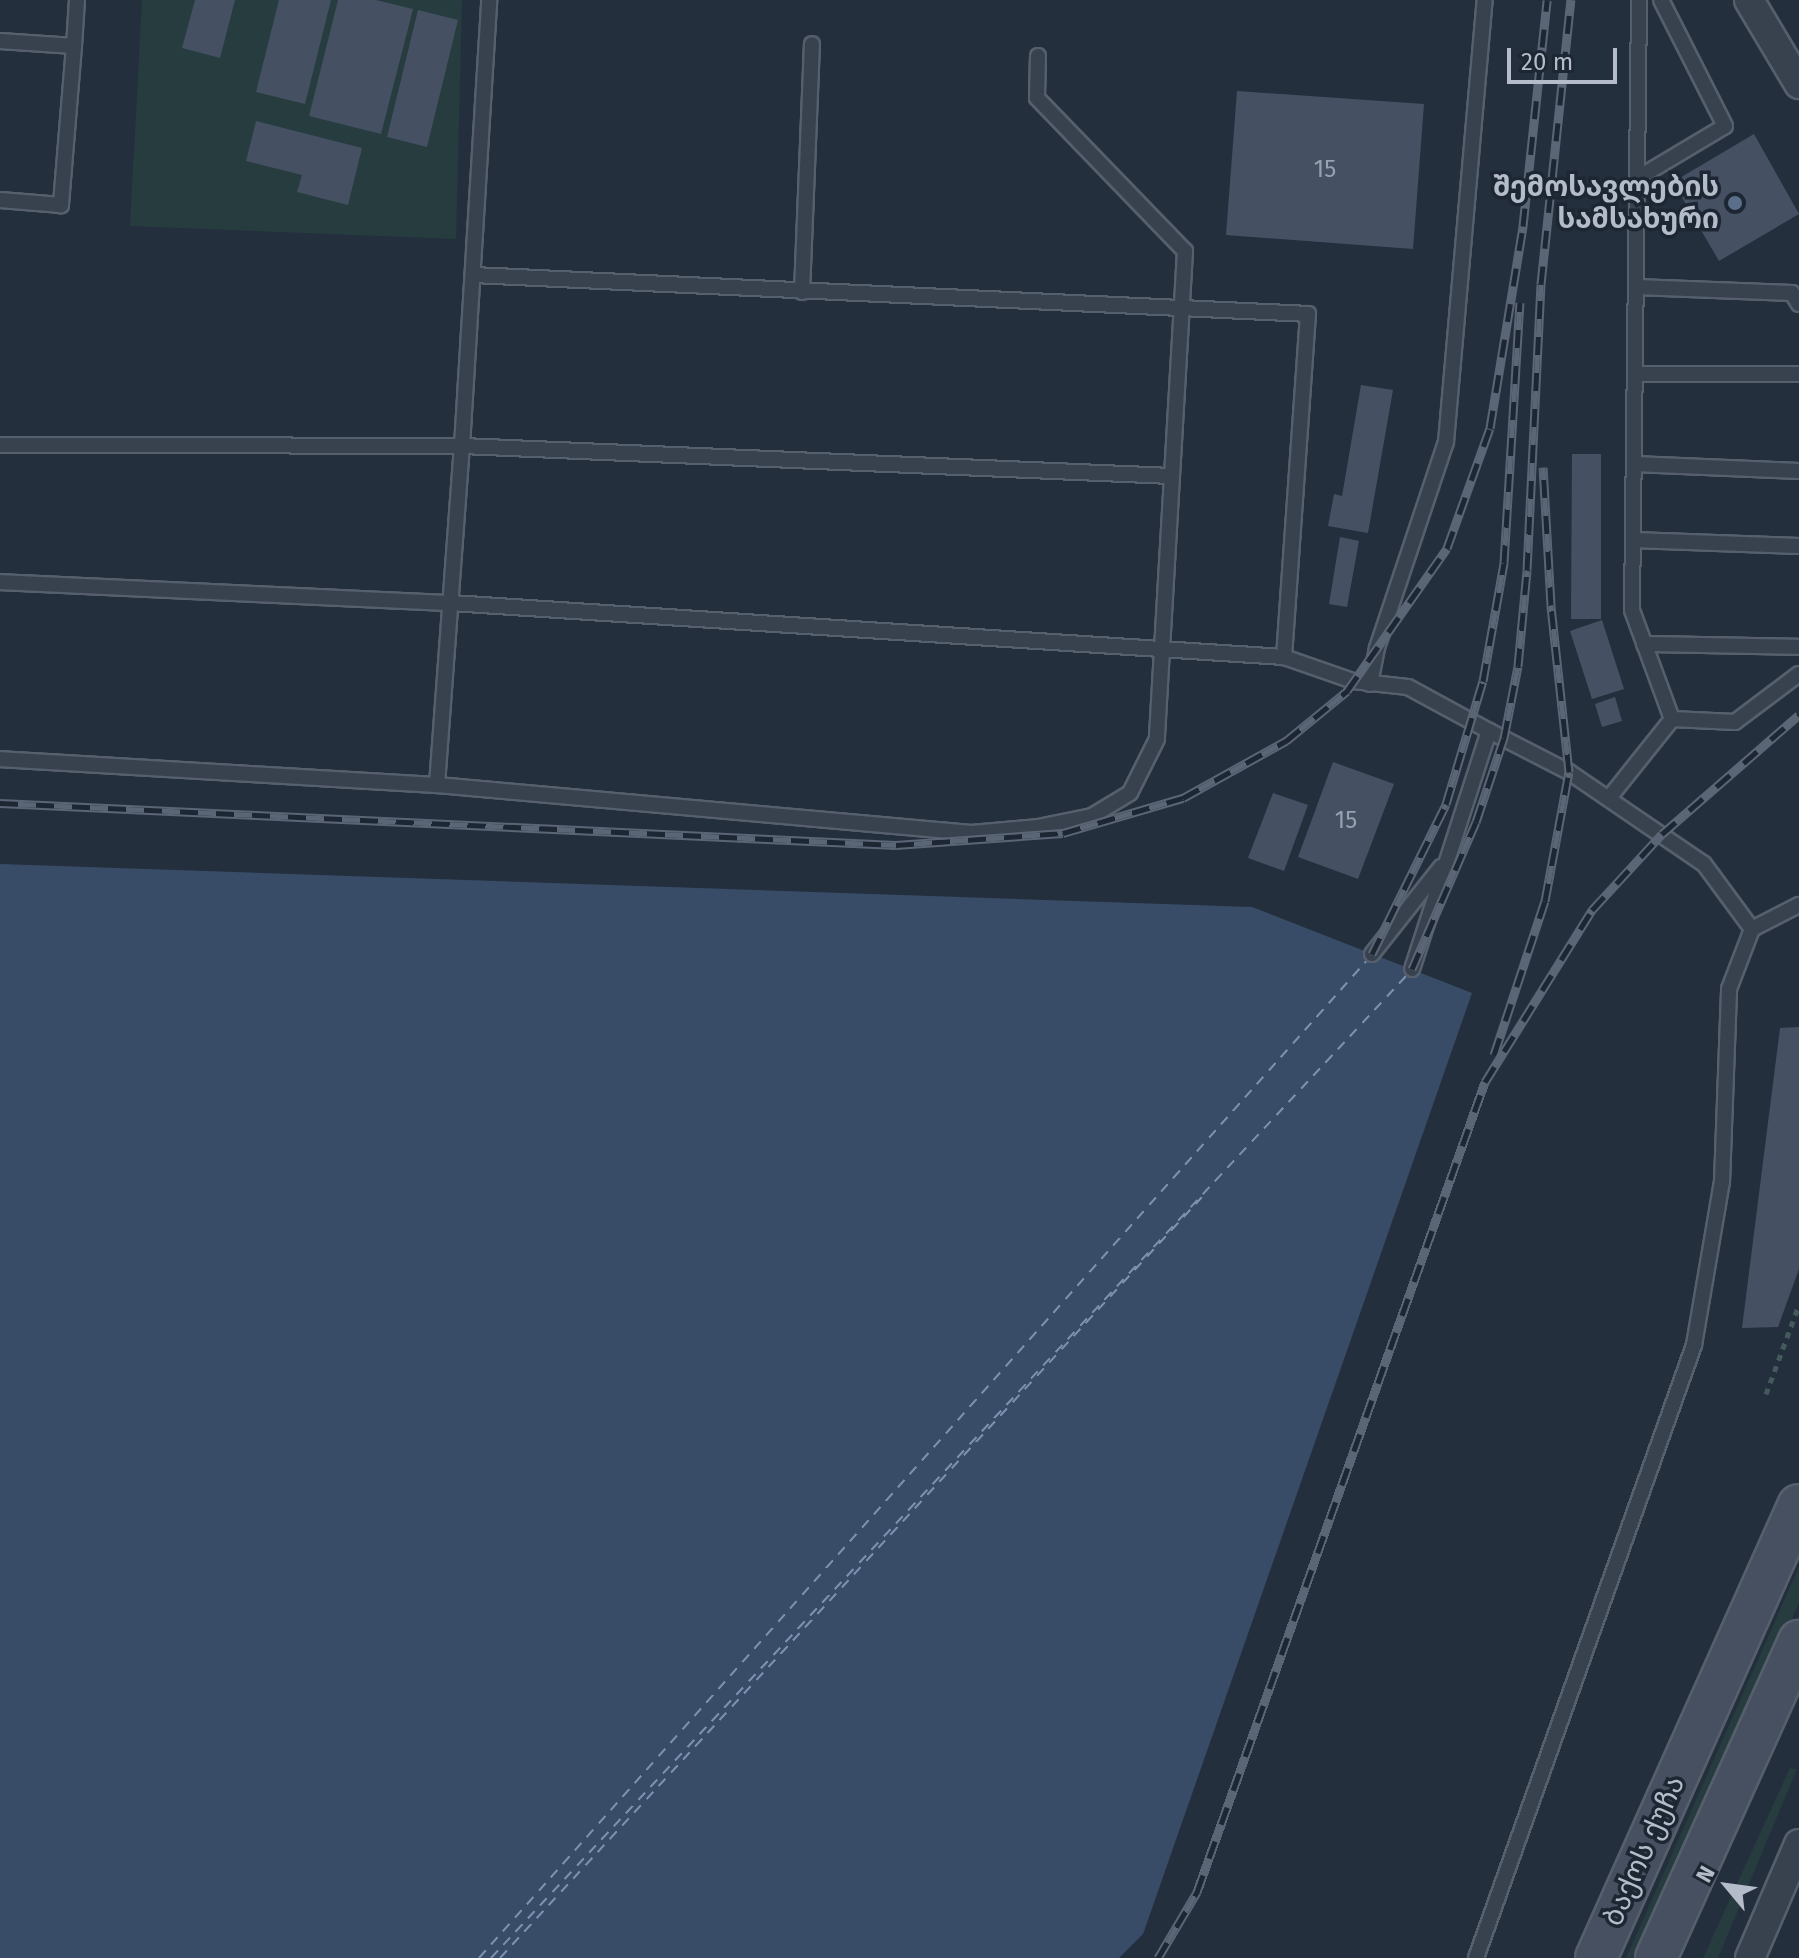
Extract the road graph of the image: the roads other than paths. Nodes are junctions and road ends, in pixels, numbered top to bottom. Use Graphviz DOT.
graph roads {
  1 [pos="77,0"];
  2 [pos="489,0"];
  3 [pos="1485,0"];
  4 [pos="1639,0"];
  5 [pos="1661,0"];
  6 [pos="1749,0"];
  7 [pos="0,41"];
  8 [pos="812,44"];
  9 [pos="74,46"];
  10 [pos="1038,56"];
  11 [pos="1799,84"];
  12 [pos="1638,178"];
  13 [pos="0,200"];
  14 [pos="473,275"];
  15 [pos="1636,287"];
  16 [pos="802,292"];
  17 [pos="1799,304"];
  18 [pos="1181,307"];
  19 [pos="1635,374"];
  20 [pos="1799,374"];
  21 [pos="0,445"];
  22 [pos="462,446"];
  23 [pos="1634,464"];
  24 [pos="1799,471"];
  25 [pos="1172,476"];
  26 [pos="1633,540"];
  27 [pos="1799,546"];
  28 [pos="0,582"];
  29 [pos="451,603"];
  30 [pos="1644,644"];
  31 [pos="1799,647"];
  32 [pos="1162,650"];
  33 [pos="1284,657"];
  34 [pos="1799,674"];
  35 [pos="1370,684"];
  36 [pos="1672,719"];
  37 [pos="1489,731"];
  38 [pos="0,759"];
  39 [pos="437,785"];
  40 [pos="1609,798"];
  41 [pos="1448,857"];
  42 [pos="1799,905"];
  43 [pos="1752,929"];
  44 [pos="1372,954"];
  45 [pos="1412,969"];
  46 [pos="1799,1505"];
  47 [pos="1799,1641"];
  48 [pos="1799,1844"];
  49 [pos="1476,1958"];
  50 [pos="1596,1958"];
  51 [pos="1656,1958"];
  52 [pos="1750,1958"];
  1 -- 9 [label="lane"];
  2 -- 14 [label="lane"];
  3 -- 35 [label="lane"];
  4 -- 12 [label="lane"];
  5 -- 12 [label="lane"];
  6 -- 11 [label="street"];
  7 -- 9 [label="lane"];
  8 -- 16 [label="lane"];
  9 -- 13 [label="lane"];
  10 -- 18 [label="lane"];
  12 -- 15 [label="lane"];
  14 -- 16 [label="lane"];
  14 -- 22 [label="lane"];
  15 -- 17 [label="lane"];
  15 -- 19 [label="lane"];
  16 -- 18 [label="lane"];
  18 -- 25 [label="lane"];
  18 -- 33 [label="lane"];
  19 -- 20 [label="lane"];
  19 -- 23 [label="lane"];
  21 -- 22 [label="lane"];
  22 -- 25 [label="lane"];
  22 -- 29 [label="lane"];
  23 -- 24 [label="lane"];
  23 -- 26 [label="lane"];
  25 -- 32 [label="lane"];
  26 -- 27 [label="lane"];
  26 -- 30 [label="lane"];
  28 -- 29 [label="lane"];
  29 -- 32 [label="lane"];
  29 -- 39 [label="lane"];
  30 -- 31 [label="lane"];
  30 -- 36 [label="lane"];
  32 -- 33 [label="lane"];
  32 -- 39 [label="lane"];
  33 -- 35 [label="lane"];
  34 -- 36 [label="lane"];
  35 -- 37 [label="lane"];
  36 -- 40 [label="lane"];
  37 -- 40 [label="lane"];
  37 -- 41 [label="lane"];
  38 -- 39 [label="lane"];
  40 -- 43 [label="lane"];
  41 -- 44 [label="lane"];
  41 -- 45 [label="lane"];
  42 -- 43 [label="lane"];
  43 -- 49 [label="lane"];
  46 -- 50 [label="main road, ბაქოს ქუჩა"];
  47 -- 51 [label="main road, ბაქოს ქუჩა"];
  48 -- 52 [label="street"];
}
